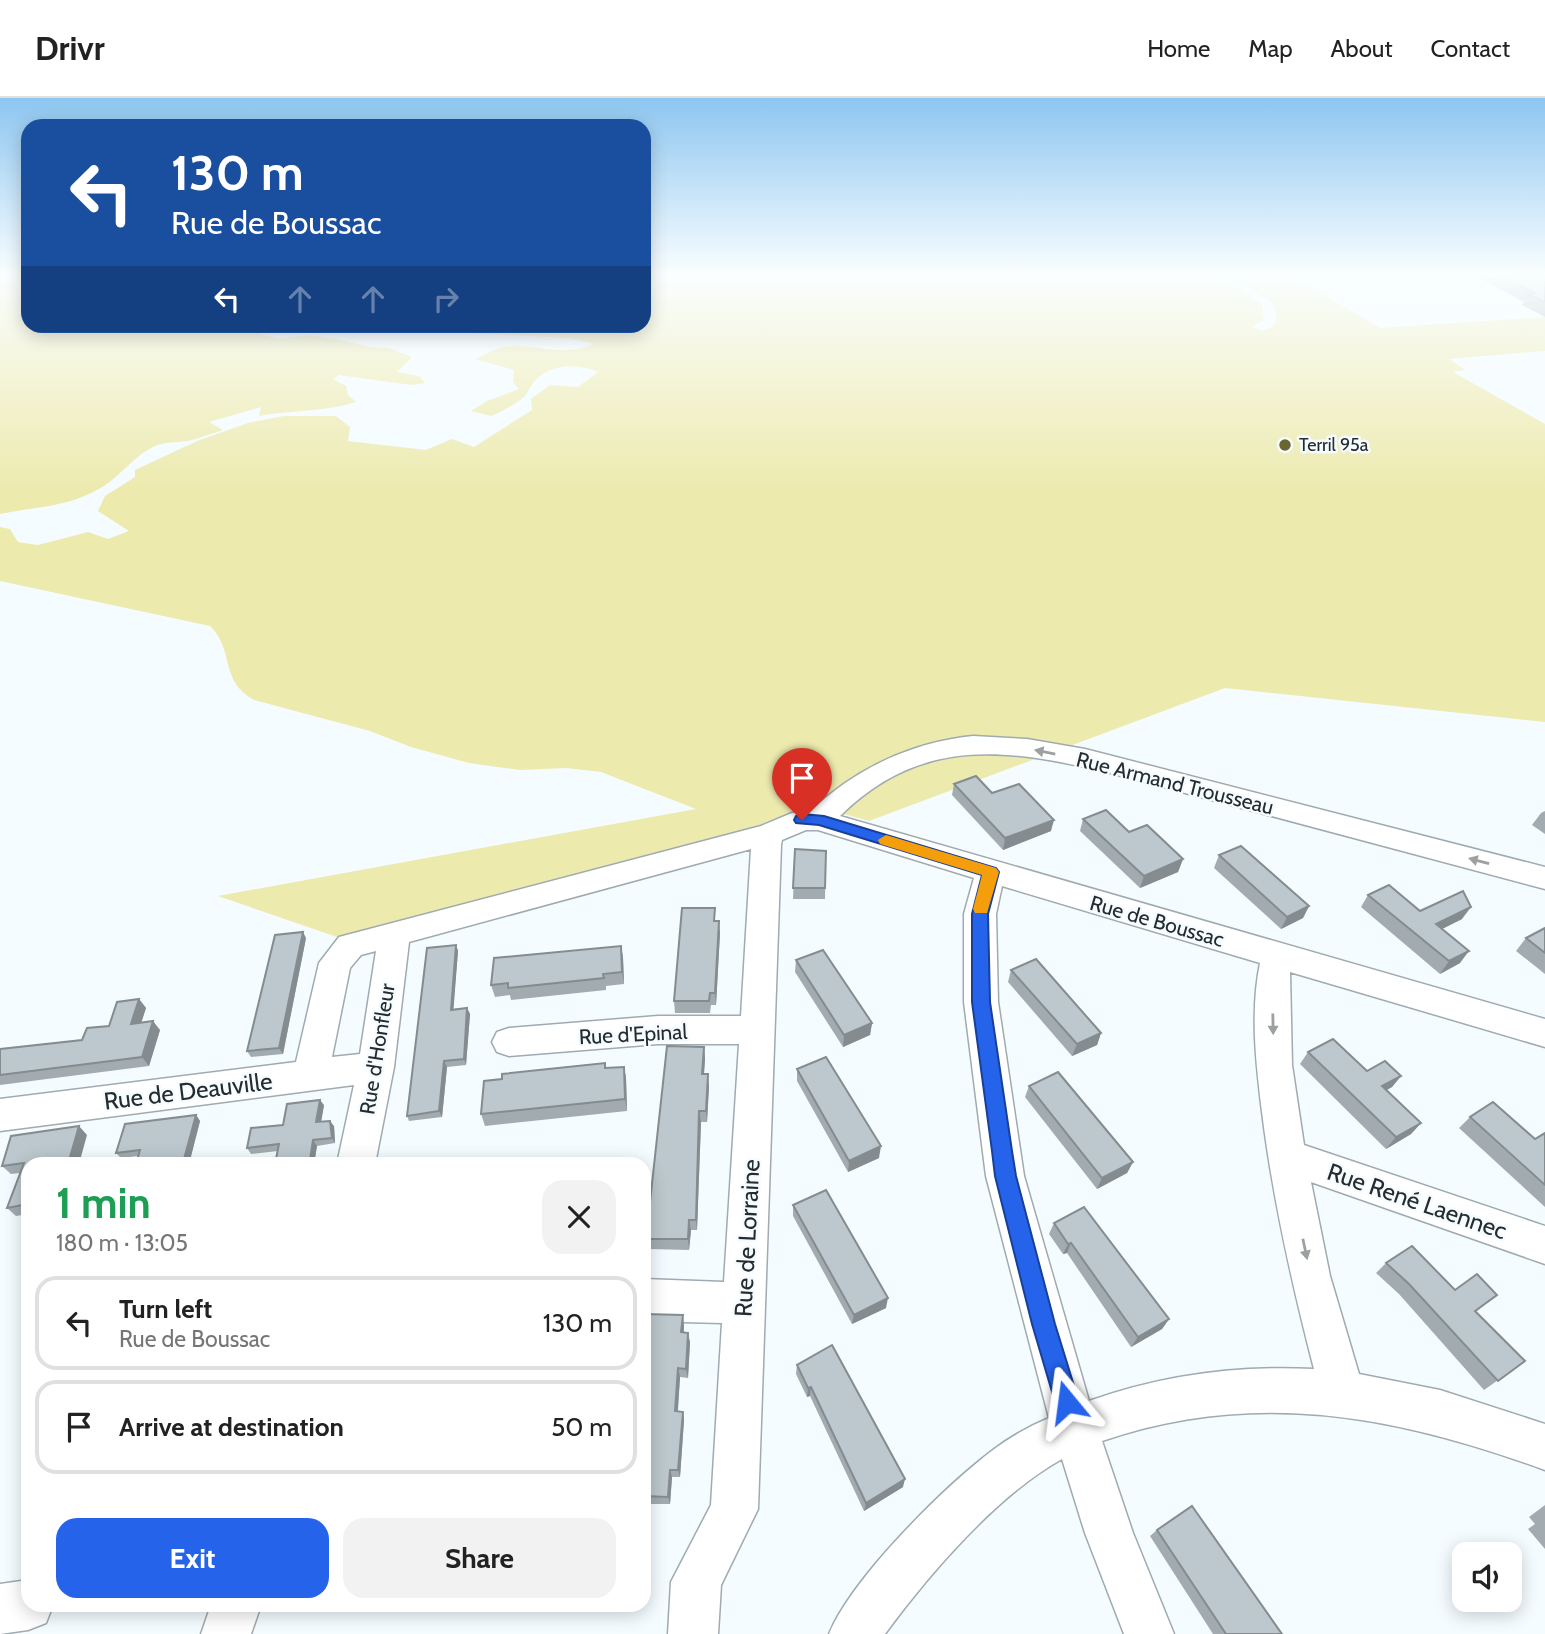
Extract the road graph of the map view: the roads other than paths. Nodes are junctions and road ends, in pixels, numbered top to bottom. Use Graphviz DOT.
graph roads {
  1 [pos="819,820"];
  2 [pos="770,834"];
  3 [pos="990,872"];
  4 [pos="1545,878"];
  5 [pos="394,934"];
  6 [pos="1277,956"];
  7 [pos="757,1030"];
  8 [pos="1545,1033"];
  9 [pos="509,1042"];
  10 [pos="376,1067"];
  11 [pos="310,1076"];
  12 [pos="0,1115"];
  13 [pos="357,1157"];
  14 [pos="1287,1159"];
  15 [pos="1545,1245"];
  16 [pos="651,1300"];
  17 [pos="744,1303"];
  18 [pos="1343,1394"];
  19 [pos="1075,1428"];
  20 [pos="1545,1447"];
  21 [pos="21,1606"];
  22 [pos="0,1609"];
  23 [pos="234,1612"];
  24 [pos="226,1634"];
  25 [pos="693,1634"];
  26 [pos="854,1634"];
  27 [pos="1149,1634"];
  1 -- 2 [label="street, Rue de Boussac"];
  1 -- 3 [label="street, Rue de Boussac"];
  4 -- 1 [label="street, Rue Armand Trousseau, one-way"];
  2 -- 5 [label="street, Rue de Boussac"];
  2 -- 7 [label="street, Rue de Lorraine"];
  3 -- 6 [label="street, Rue de Boussac"];
  3 -- 19 [label="street"];
  5 -- 10 [label="street, Rue d'Honfleur"];
  5 -- 11 [label="street, Rue de Boussac"];
  6 -- 8 [label="street, Rue de Boussac"];
  6 -- 14 [label="street, one-way"];
  7 -- 9 [label="street, Rue d'Epinal"];
  7 -- 17 [label="street, Rue de Lorraine"];
  10 -- 11 [label="street, Rue de Deauville"];
  10 -- 13 [label="street, Rue d'Honfleur"];
  11 -- 12 [label="street, Rue de Deauville"];
  14 -- 15 [label="street, Rue René Laennec"];
  14 -- 18 [label="street, one-way"];
  16 -- 17 [label="street"];
  17 -- 25 [label="street, Rue de Lorraine"];
  18 -- 19 [label="street"];
  18 -- 20 [label="street"];
  19 -- 26 [label="street"];
  19 -- 27 [label="street"];
  21 -- 22 [label="street"];
  23 -- 24 [label="street"];
}
